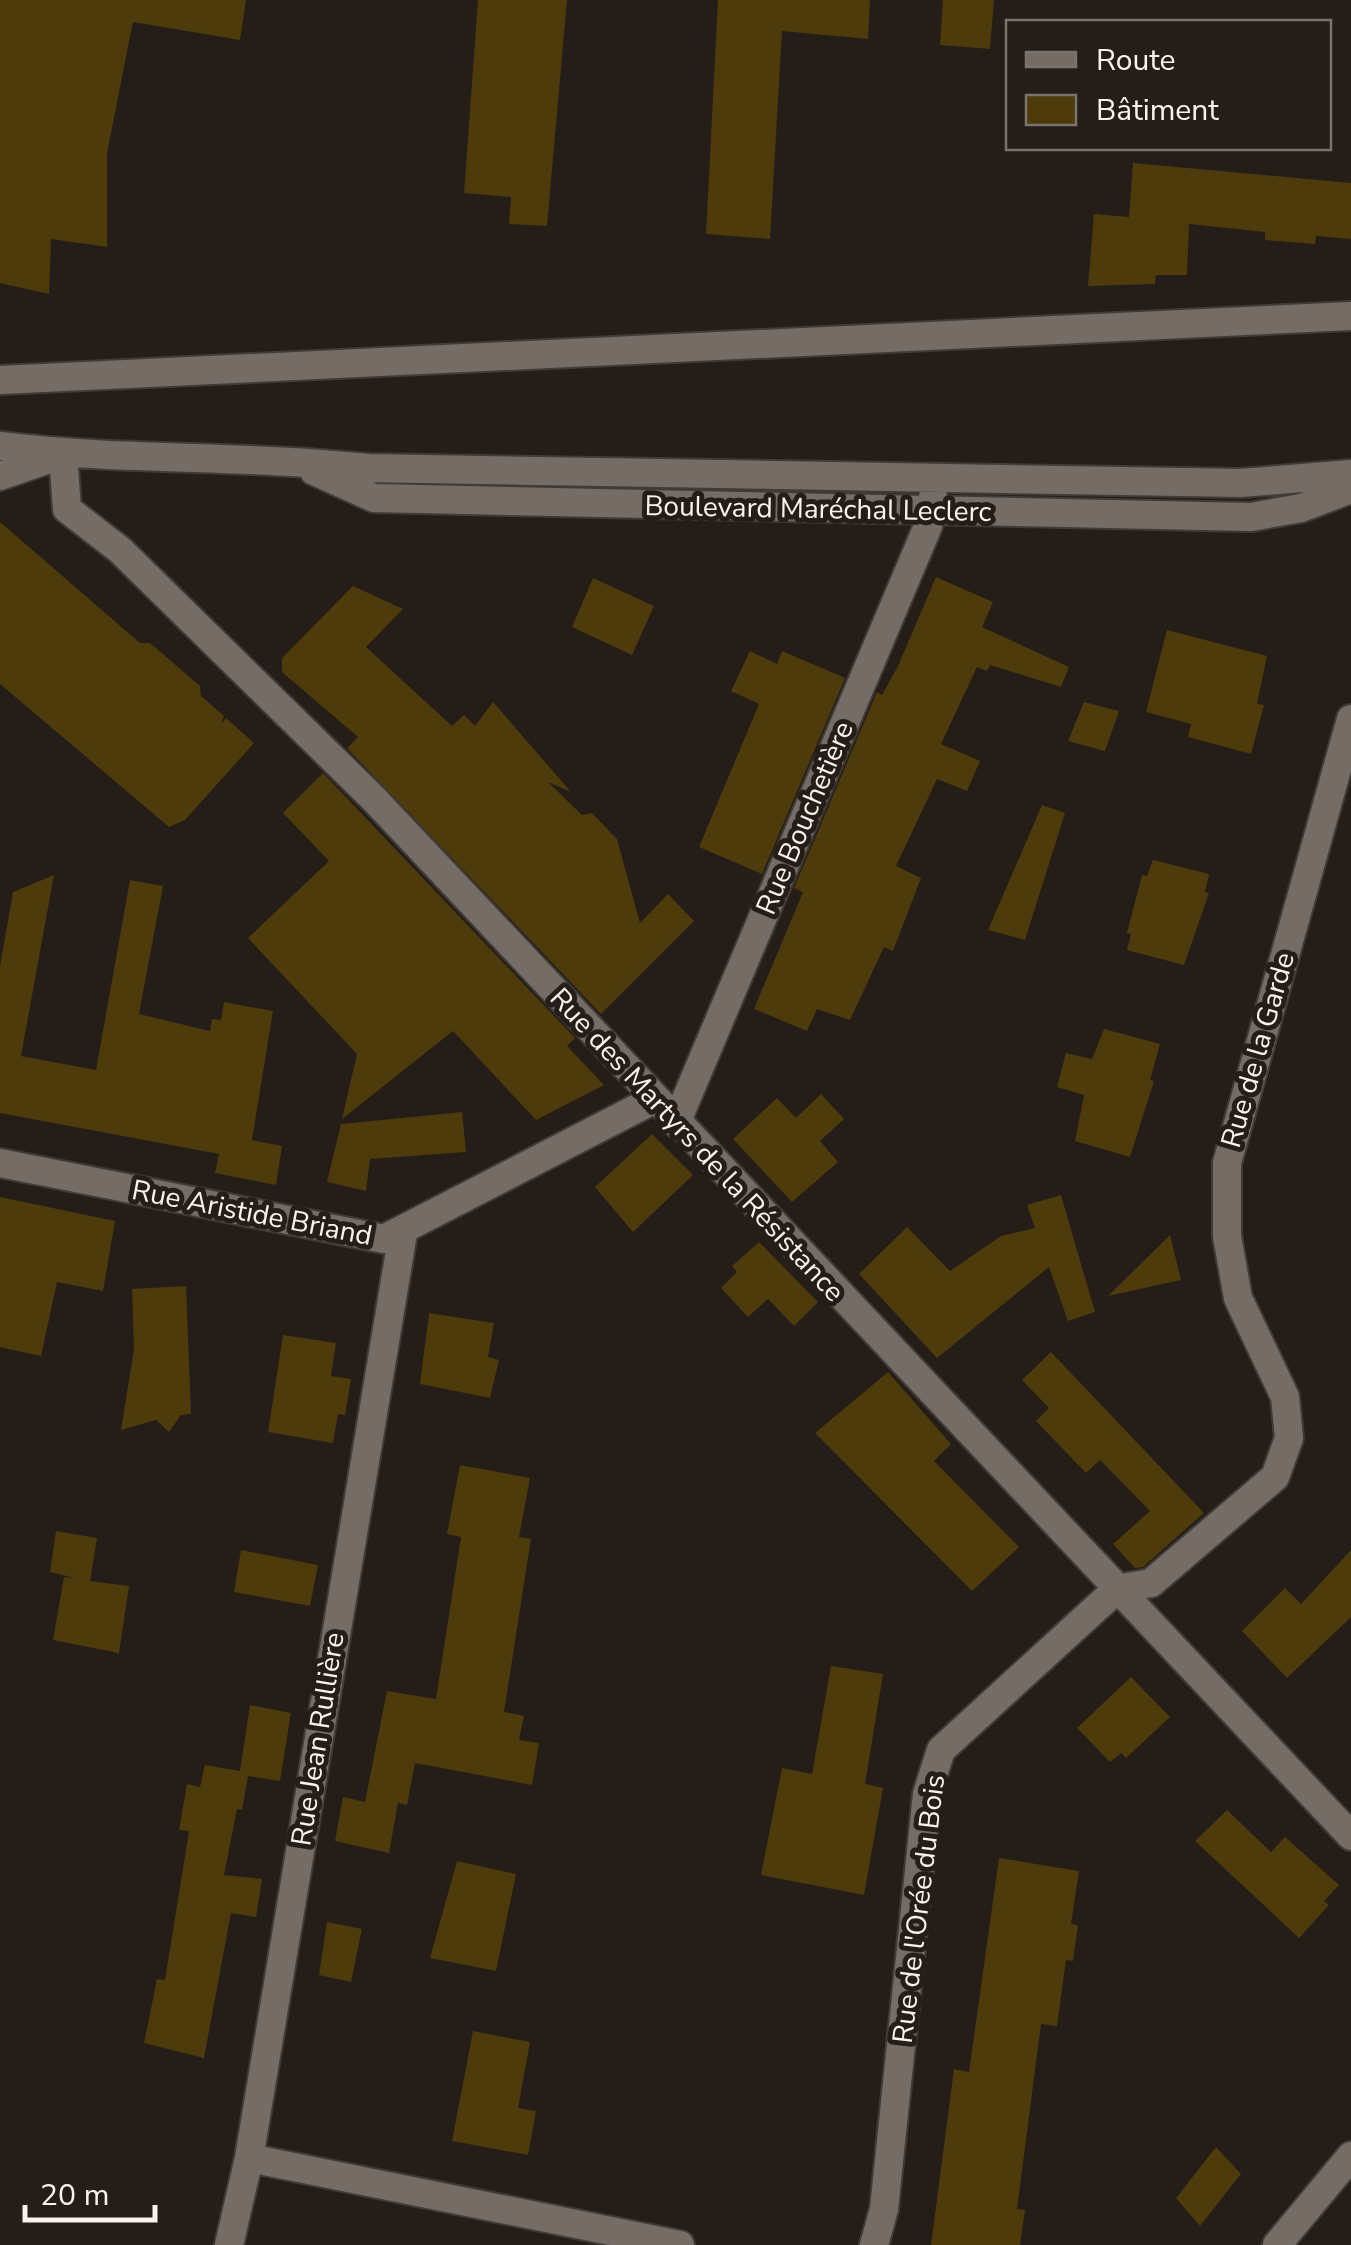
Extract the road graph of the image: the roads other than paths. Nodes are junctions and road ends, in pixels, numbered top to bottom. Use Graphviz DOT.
graph roads {
  1 [pos="1351,320"];
  2 [pos="0,380"];
  3 [pos="0,446"];
  4 [pos="63,454"];
  5 [pos="289,460"];
  6 [pos="1351,474"];
  7 [pos="0,476"];
  8 [pos="933,480"];
  9 [pos="1351,489"];
  10 [pos="933,512"];
  11 [pos="1351,719"];
  12 [pos="653,1100"];
  13 [pos="676,1124"];
  14 [pos="0,1163"];
  15 [pos="404,1233"];
  16 [pos="1117,1589"];
  17 [pos="1351,1836"];
  18 [pos="1351,2156"];
  19 [pos="249,2158"];
  20 [pos="229,2245"];
  21 [pos="680,2245"];
  22 [pos="874,2245"];
  23 [pos="1276,2245"];
  1 -- 2 [label="street"];
  3 -- 4 [label="street, Boulevard Maréchal Leclerc"];
  4 -- 5 [label="street, Boulevard Maréchal Leclerc"];
  4 -- 7 [label="street, Boulevard Maréchal Leclerc"];
  4 -- 12 [label="street, Rue des Martyrs de la Résistance"];
  5 -- 8 [label="street, Boulevard Maréchal Leclerc"];
  5 -- 10 [label="street, Boulevard Maréchal Leclerc"];
  6 -- 8 [label="street, Boulevard Maréchal Leclerc"];
  8 -- 10 [label="street"];
  9 -- 10 [label="street, Boulevard Maréchal Leclerc"];
  10 -- 13 [label="street, Rue Bouchetière"];
  11 -- 16 [label="street, Rue de la Garde"];
  12 -- 13 [label="street, Rue des Martyrs de la Résistance"];
  12 -- 15 [label="street, Rue Aristide Briand"];
  13 -- 16 [label="street, Rue des Martyrs de la Résistance"];
  14 -- 15 [label="street, Rue Aristide Briand"];
  15 -- 19 [label="street, Rue Jean Rullière"];
  16 -- 17 [label="street, Rue des Martyrs de la Résistance"];
  16 -- 22 [label="street, Rue de l'Orée du Bois"];
  18 -- 23 [label="street"];
  19 -- 20 [label="street, Rue Jean Rullière"];
  19 -- 21 [label="street"];
}
